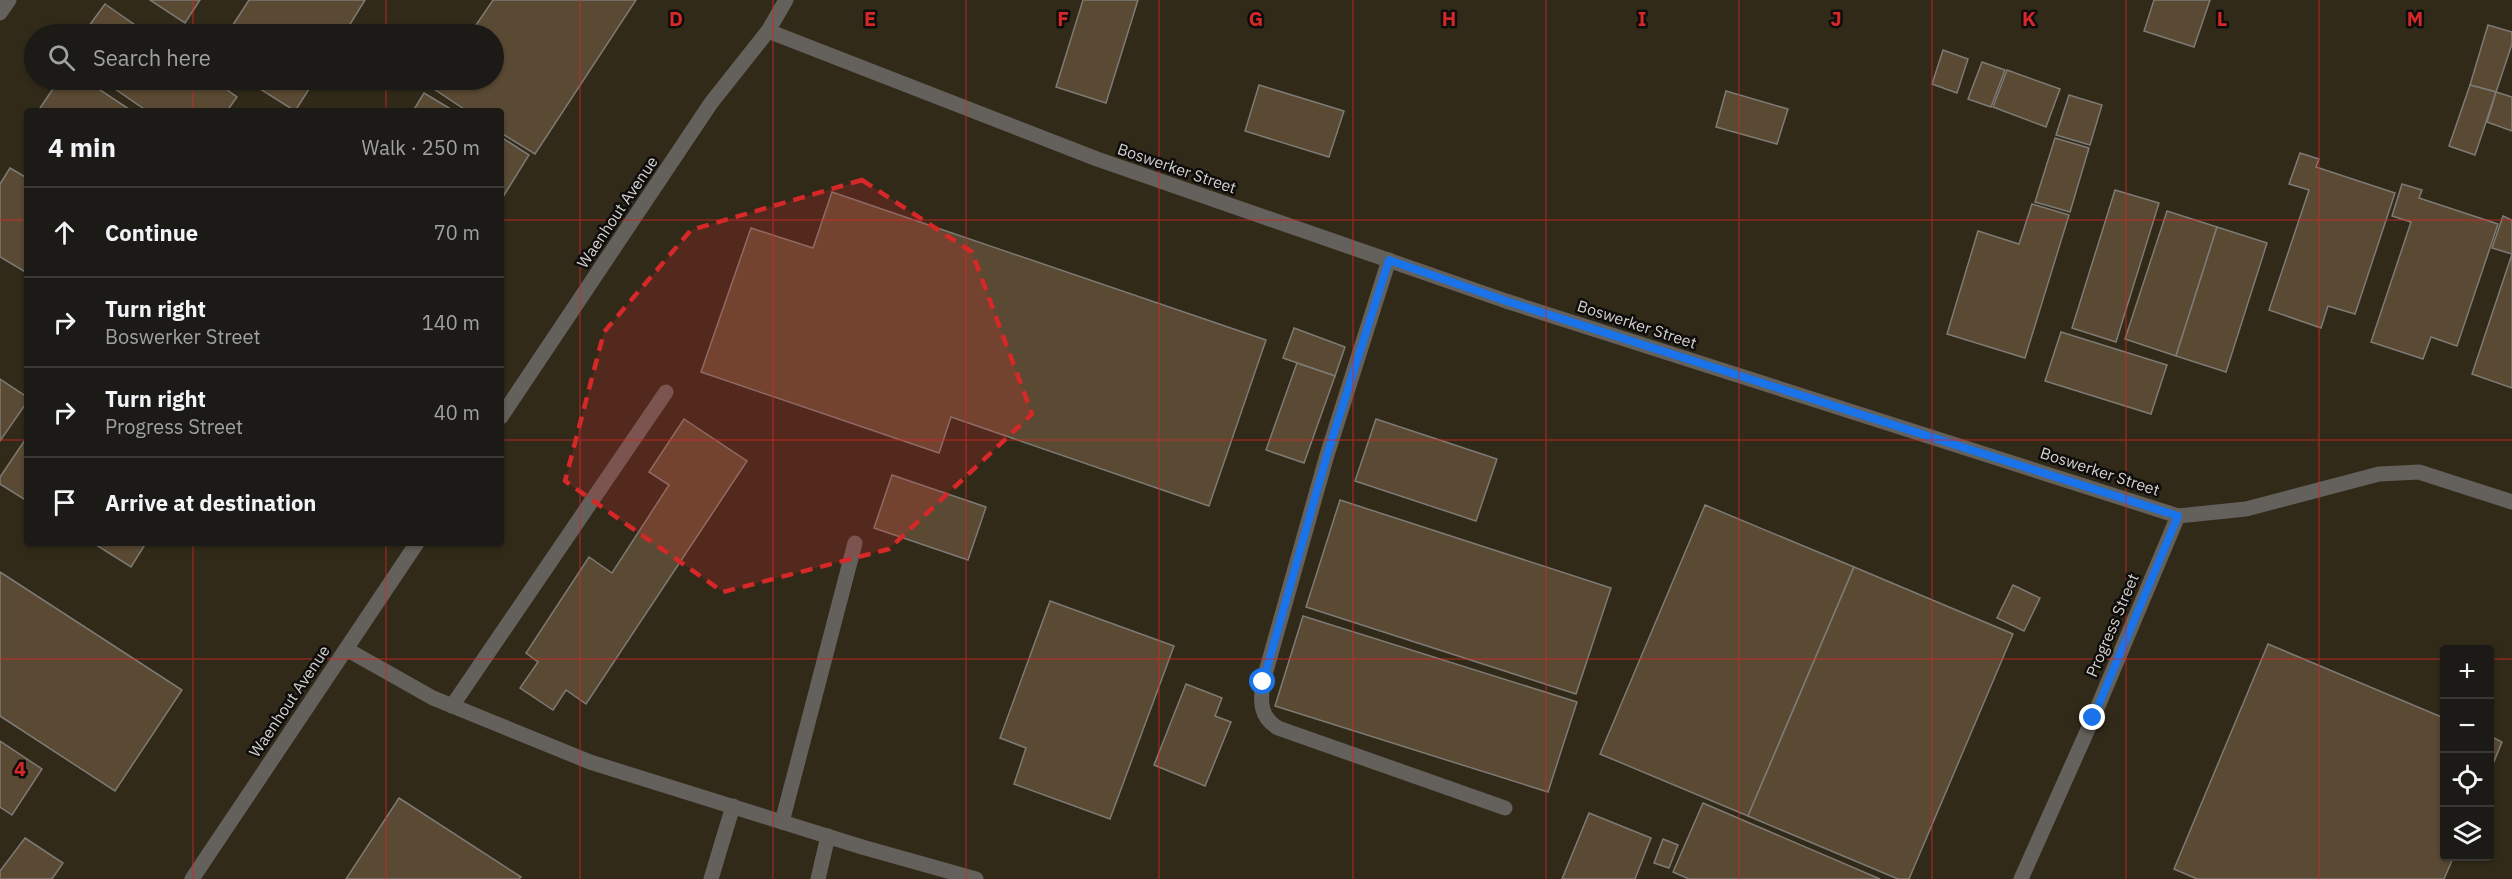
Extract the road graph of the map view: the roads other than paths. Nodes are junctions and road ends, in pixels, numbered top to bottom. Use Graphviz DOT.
graph roads {
  1 [pos="9,0"];
  2 [pos="786,0"];
  3 [pos="0,13"];
  4 [pos="768,31"];
  5 [pos="1389,260"];
  6 [pos="666,392"];
  7 [pos="504,413"];
  8 [pos="2512,502"];
  9 [pos="2178,516"];
  10 [pos="855,543"];
  11 [pos="415,546"];
  12 [pos="346,649"];
  13 [pos="452,706"];
  14 [pos="733,806"];
  15 [pos="1505,808"];
  16 [pos="782,822"];
  17 [pos="828,836"];
  18 [pos="192,879"];
  19 [pos="711,879"];
  20 [pos="818,879"];
  21 [pos="976,879"];
  22 [pos="2021,879"];
  1 -- 3 [label="street"];
  2 -- 4 [label="street, Waenhout Avenue"];
  4 -- 5 [label="street, Boswerker Street"];
  4 -- 7 [label="street, Waenhout Avenue"];
  5 -- 9 [label="street, Boswerker Street"];
  5 -- 15 [label="street"];
  6 -- 13 [label="street"];
  8 -- 9 [label="street, Boswerker Street"];
  9 -- 22 [label="street, Progress Street"];
  10 -- 16 [label="street"];
  11 -- 12 [label="street, Waenhout Avenue"];
  12 -- 13 [label="street"];
  12 -- 18 [label="street, Waenhout Avenue"];
  13 -- 14 [label="street"];
  14 -- 16 [label="street"];
  14 -- 19 [label="street"];
  16 -- 17 [label="street"];
  17 -- 20 [label="street"];
  17 -- 21 [label="street"];
}
